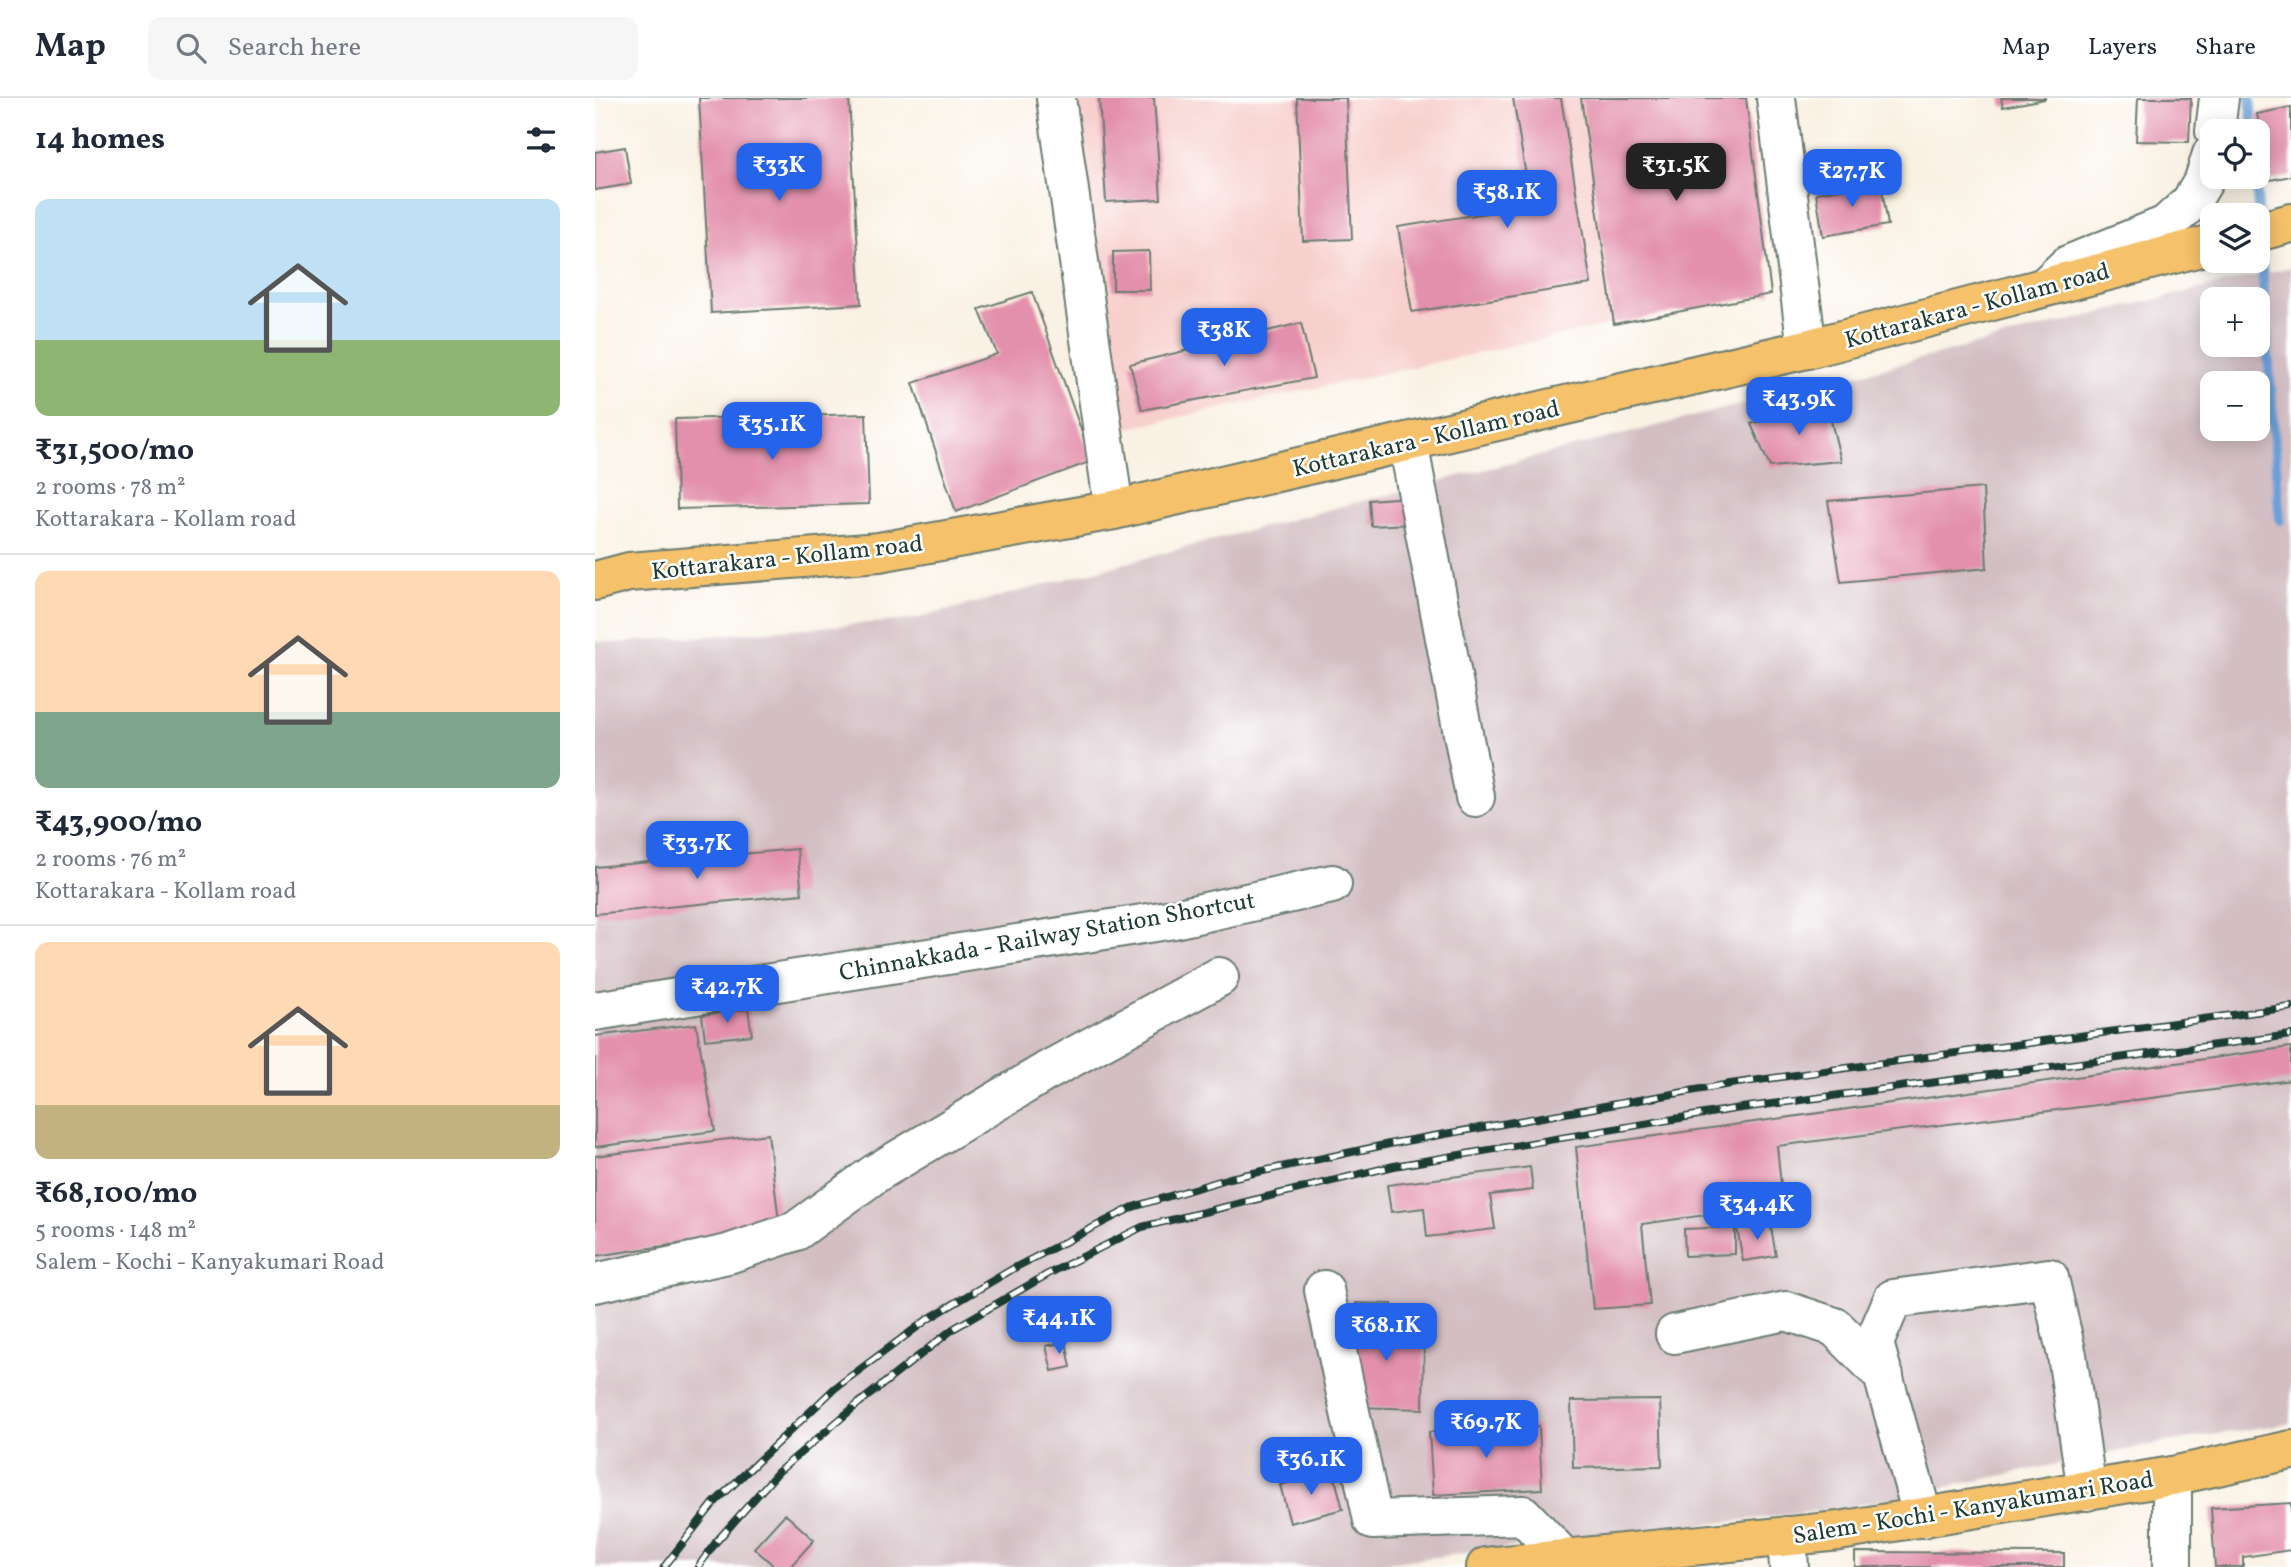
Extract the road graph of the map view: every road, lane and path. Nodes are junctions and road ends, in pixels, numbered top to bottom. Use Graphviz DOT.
graph roads {
  1 [pos="1056,98"];
  2 [pos="1776,98"];
  3 [pos="2219,98"];
  4 [pos="2216,119"];
  5 [pos="2200,187"];
  6 [pos="2200,247"];
  7 [pos="2046,287"];
  8 [pos="1807,349"];
  9 [pos="1408,442"];
  10 [pos="1114,510"];
  11 [pos="606,573"];
  12 [pos="1475,797"];
  13 [pos="1332,884"];
  14 [pos="1219,977"];
  15 [pos="595,1011"];
  16 [pos="595,1283"];
  17 [pos="1324,1290"];
  18 [pos="1675,1334"];
  19 [pos="1884,1377"];
  20 [pos="2291,1450"];
  21 [pos="2172,1476"];
  22 [pos="2087,1491"];
  23 [pos="1923,1518"];
  24 [pos="1788,1552"];
  25 [pos="1564,1558"];
  26 [pos="1486,1567"];
  27 [pos="2172,1567"];
  1 -- 10 [label="street"];
  2 -- 8 [label="street"];
  3 -- 4 [label="street"];
  5 -- 7 [label="street"];
  6 -- 7 [label="main road, Kottarakara - Kollam road"];
  7 -- 8 [label="main road, Kottarakara - Kollam road"];
  8 -- 9 [label="main road, Kottarakara - Kollam road"];
  9 -- 10 [label="main road, Kottarakara - Kollam road"];
  9 -- 12 [label="street"];
  10 -- 11 [label="main road, Kottarakara - Kollam road"];
  13 -- 15 [label="street, Chinnakkada - Railway Station Shortcut"];
  14 -- 16 [label="street"];
  17 -- 25 [label="street"];
  18 -- 19 [label="street"];
  19 -- 22 [label="street"];
  19 -- 23 [label="street"];
  20 -- 21 [label="main road, Salem - Kochi - Kanyakumari Road"];
  21 -- 22 [label="main road, Salem - Kochi - Kanyakumari Road"];
  21 -- 27 [label="street"];
  22 -- 23 [label="main road, Salem - Kochi - Kanyakumari Road"];
  23 -- 24 [label="main road, Salem - Kochi - Kanyakumari Road"];
  24 -- 25 [label="main road, Salem - Kochi - Kanyakumari Road"];
  25 -- 26 [label="main road, Salem - Kochi - Kanyakumari Road"];
}
